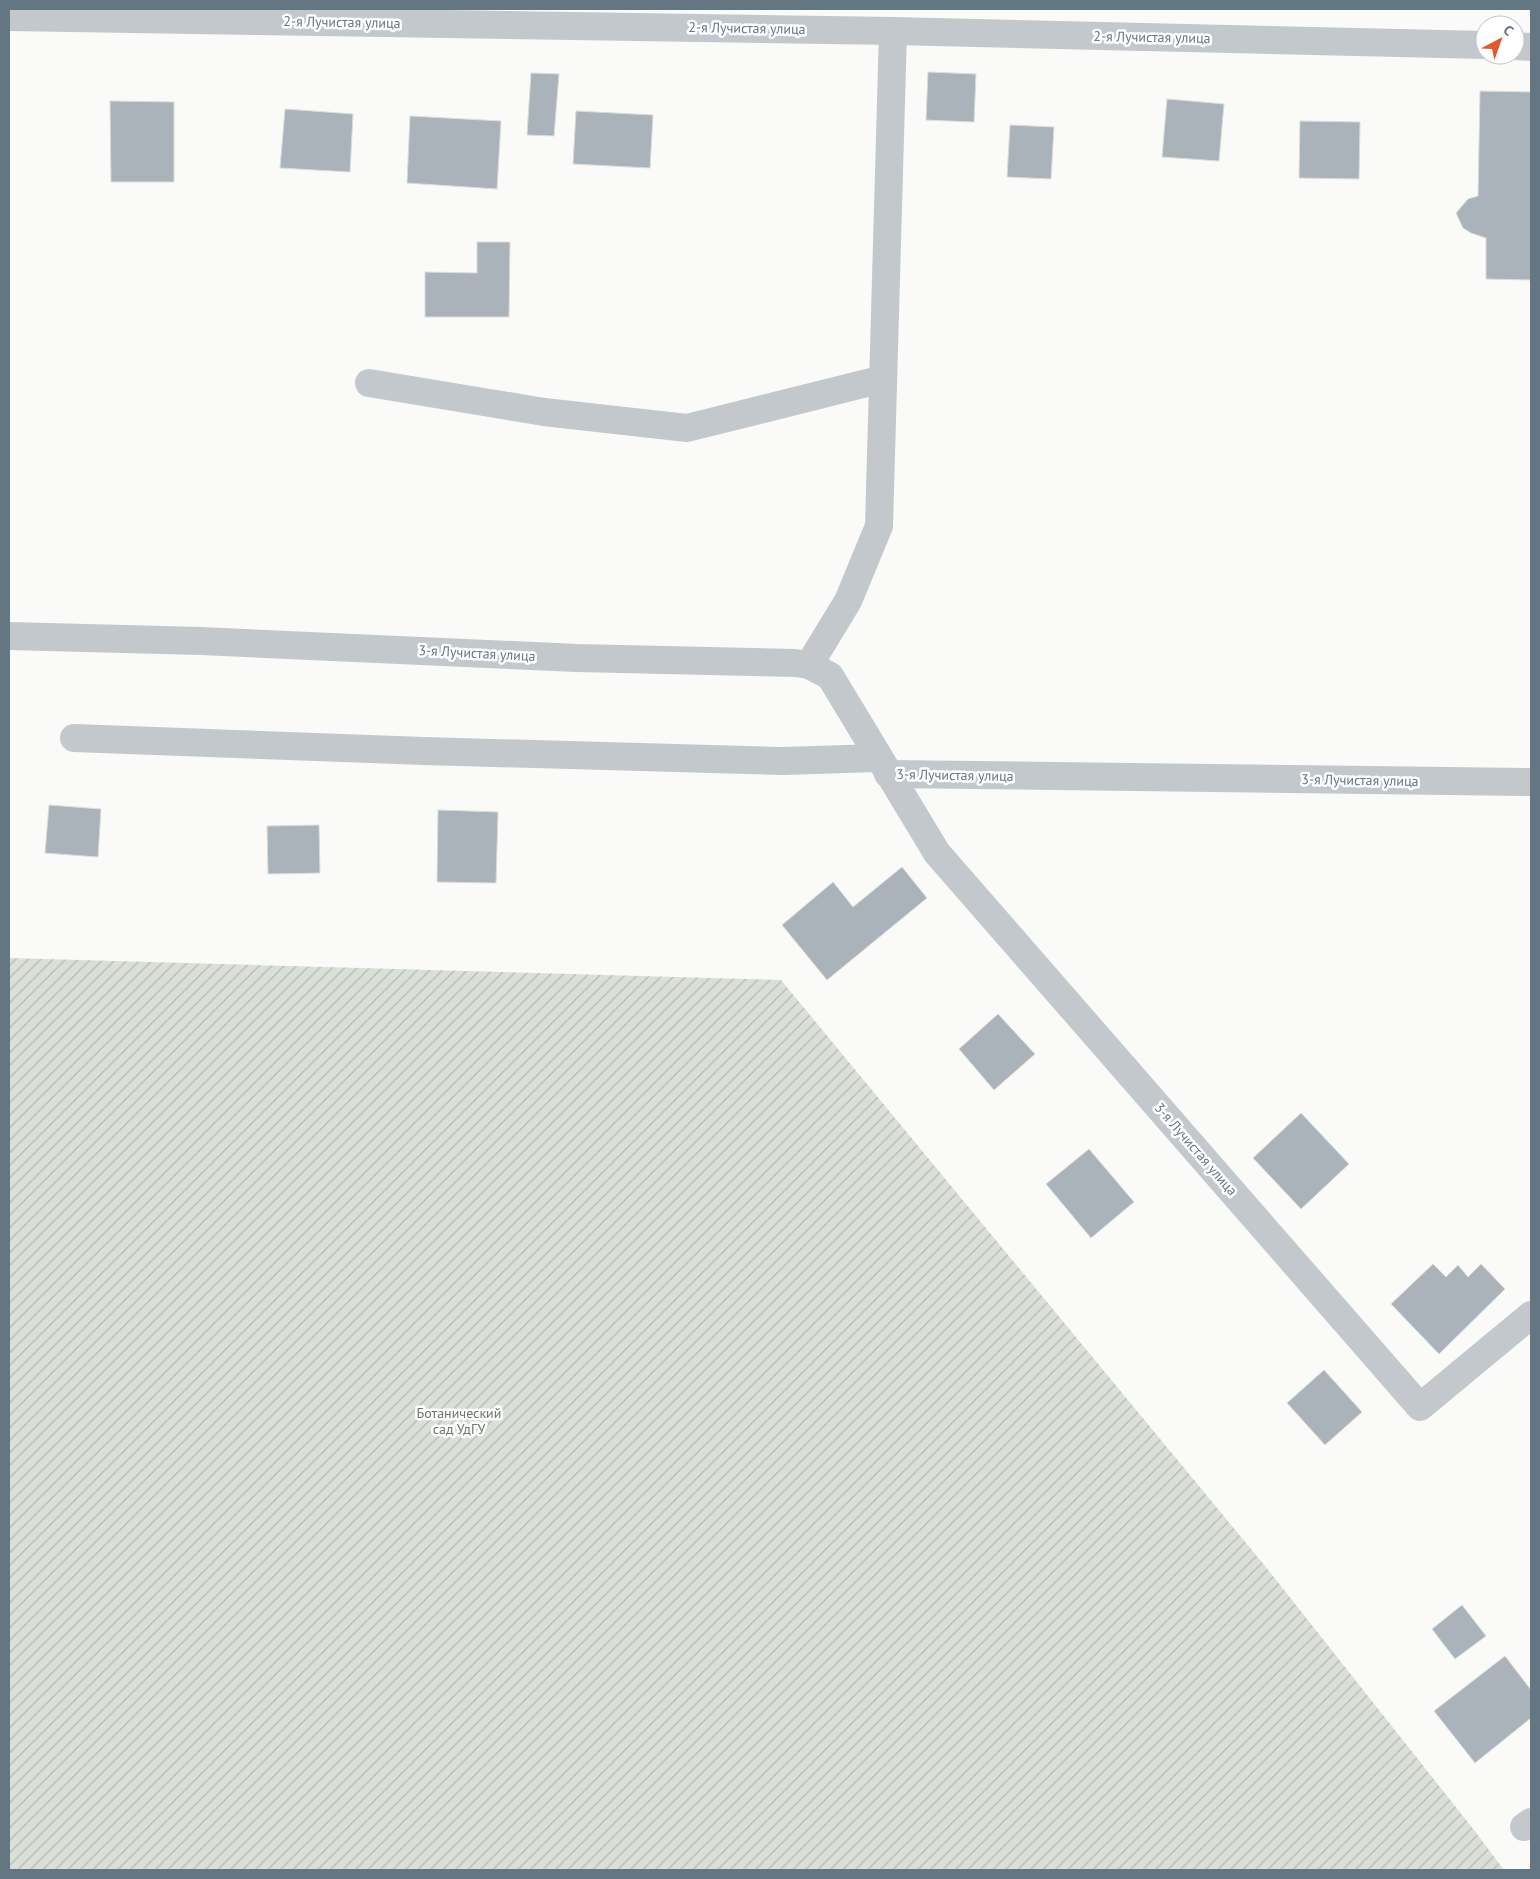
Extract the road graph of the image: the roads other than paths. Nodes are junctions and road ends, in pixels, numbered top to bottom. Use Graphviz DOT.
graph roads {
  1 [pos="9,18"];
  2 [pos="893,31"];
  3 [pos="1475,45"];
  4 [pos="883,379"];
  5 [pos="369,383"];
  6 [pos="9,636"];
  7 [pos="809,665"];
  8 [pos="74,738"];
  9 [pos="883,766"];
  10 [pos="1531,782"];
  11 [pos="1531,1315"];
  1 -- 2 [label="street, 2-я Лучистая улица"];
  2 -- 3 [label="street, 2-я Лучистая улица"];
  2 -- 4 [label="street"];
  4 -- 5 [label="street"];
  4 -- 7 [label="street"];
  6 -- 7 [label="street, 3-я Лучистая улица"];
  7 -- 9 [label="street, 3-я Лучистая улица"];
  8 -- 9 [label="street"];
  9 -- 10 [label="street, 3-я Лучистая улица"];
  9 -- 11 [label="street, 3-я Лучистая улица"];
}
